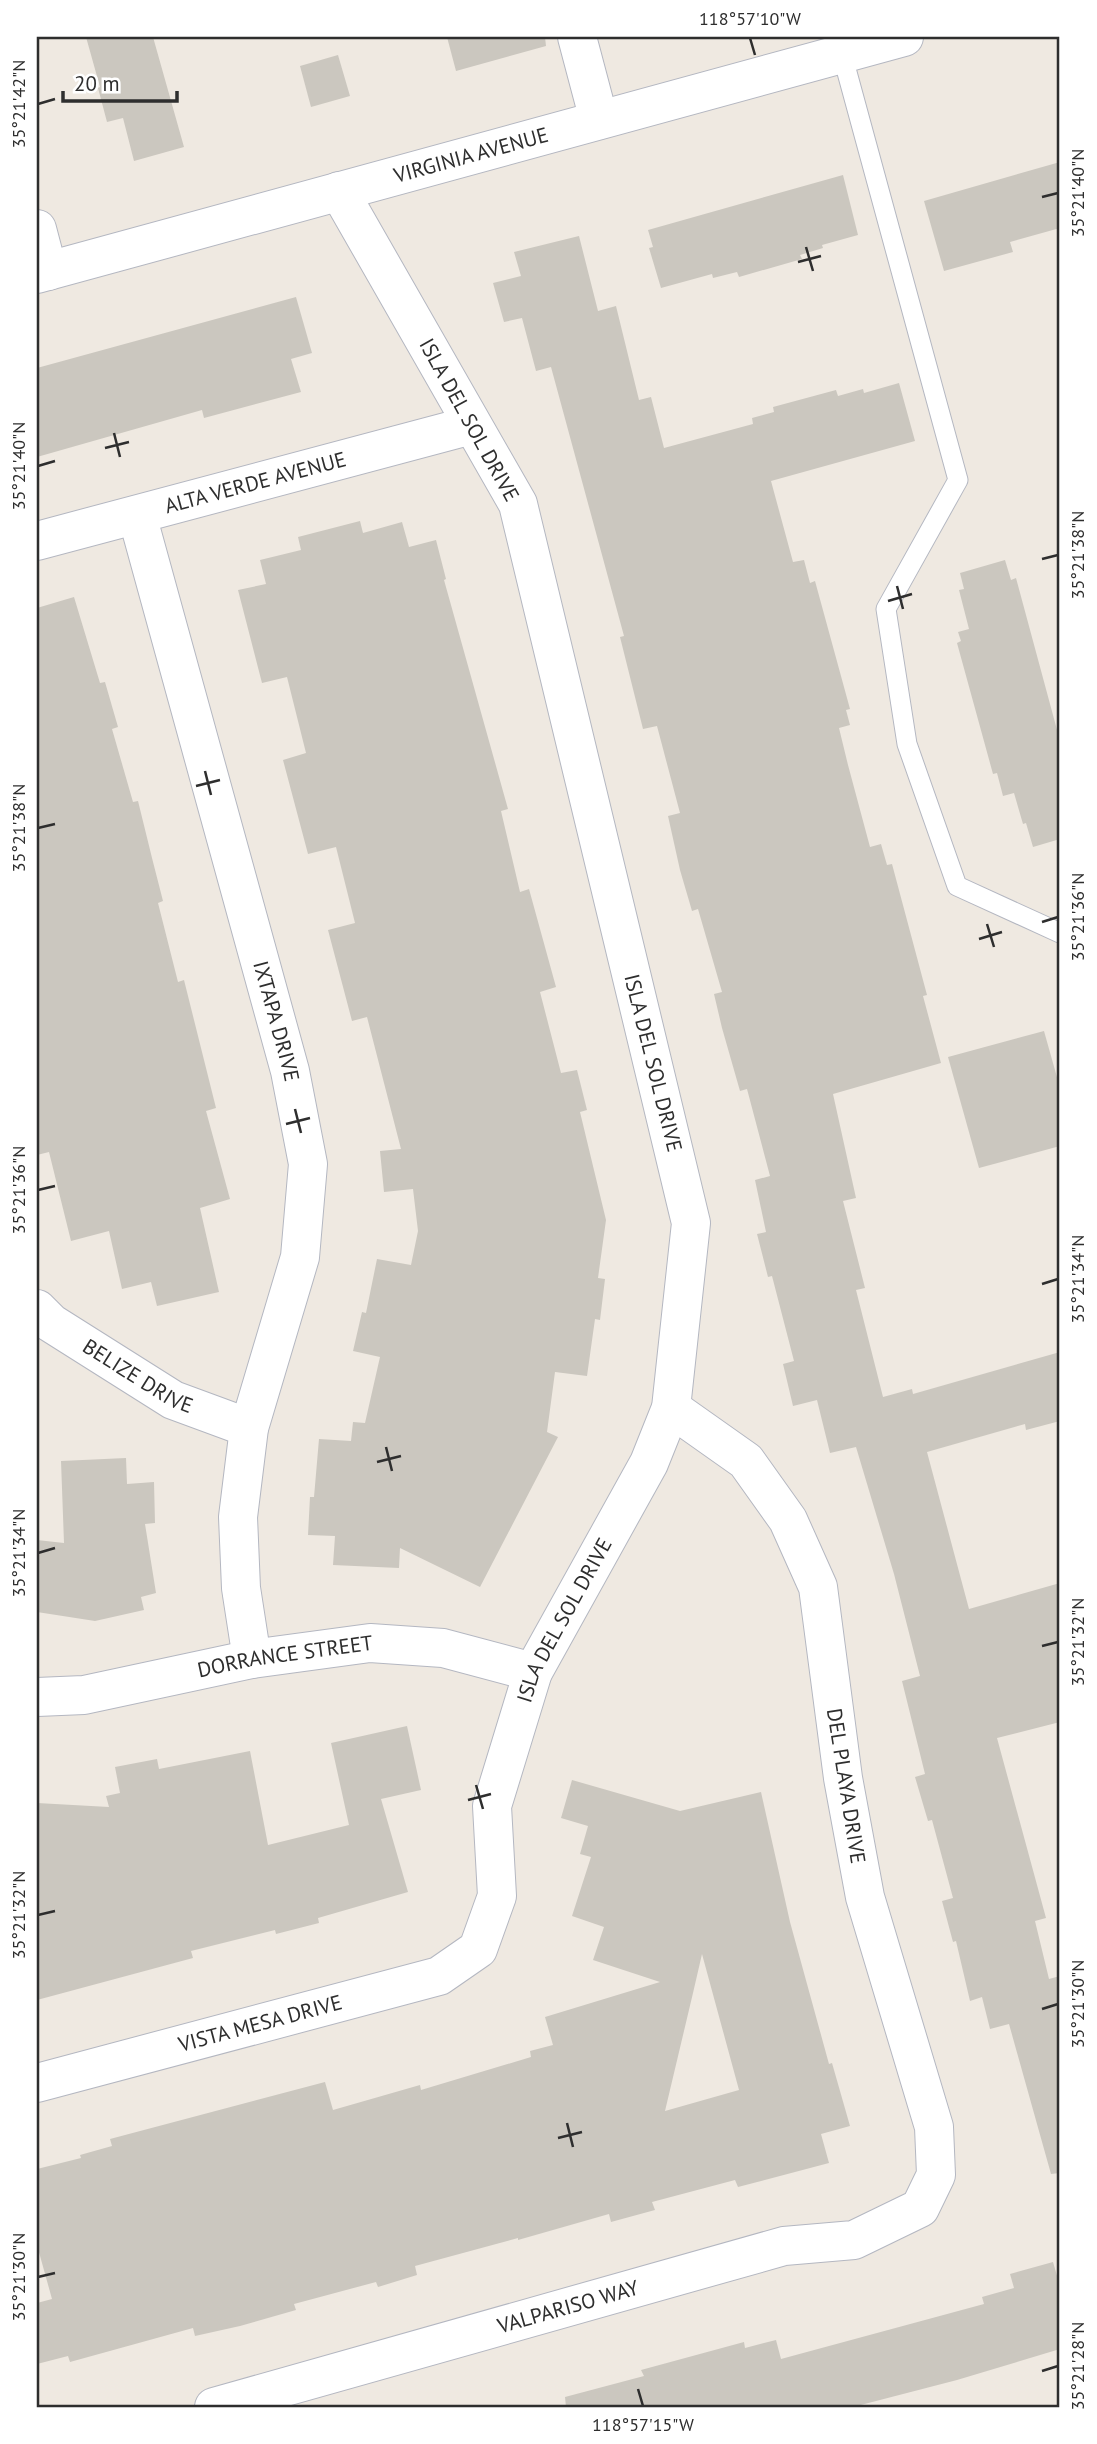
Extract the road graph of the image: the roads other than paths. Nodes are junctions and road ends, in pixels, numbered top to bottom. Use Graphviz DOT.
graph roads {
  1 [pos="577,37"];
  2 [pos="904,37"];
  3 [pos="842,54"];
  4 [pos="599,120"];
  5 [pos="339,191"];
  6 [pos="37,229"];
  7 [pos="42,273"];
  8 [pos="472,425"];
  9 [pos="137,515"];
  10 [pos="37,541"];
  11 [pos="1060,933"];
  12 [pos="37,1309"];
  13 [pos="671,1409"];
  14 [pos="249,1428"];
  15 [pos="252,1659"];
  16 [pos="533,1672"];
  17 [pos="37,1697"];
  18 [pos="478,1949"];
  19 [pos="37,2083"];
  20 [pos="920,2208"];
  21 [pos="214,2407"];
  1 -- 4 [label="street"];
  2 -- 3 [label="street, VIRGINIA AVENUE"];
  3 -- 4 [label="street, VIRGINIA AVENUE"];
  3 -- 11 [label="lane"];
  4 -- 5 [label="street, VIRGINIA AVENUE"];
  5 -- 7 [label="street, VIRGINIA AVENUE"];
  5 -- 8 [label="street, ISLA DEL SOL DRIVE"];
  6 -- 7 [label="street"];
  8 -- 9 [label="street, ALTA VERDE AVENUE"];
  8 -- 13 [label="street, ISLA DEL SOL DRIVE"];
  9 -- 10 [label="street, ALTA VERDE AVENUE"];
  9 -- 14 [label="street, IXTAPA DRIVE"];
  12 -- 14 [label="street, BELIZE DRIVE"];
  13 -- 16 [label="street, ISLA DEL SOL DRIVE"];
  13 -- 20 [label="street, DEL PLAYA DRIVE"];
  14 -- 15 [label="street, IXTAPA DRIVE"];
  15 -- 16 [label="street, DORRANCE STREET"];
  15 -- 17 [label="street, DORRANCE STREET"];
  16 -- 18 [label="street, ISLA DEL SOL DRIVE"];
  18 -- 19 [label="street, VISTA MESA DRIVE"];
  20 -- 21 [label="street, VALPARISO WAY"];
}
